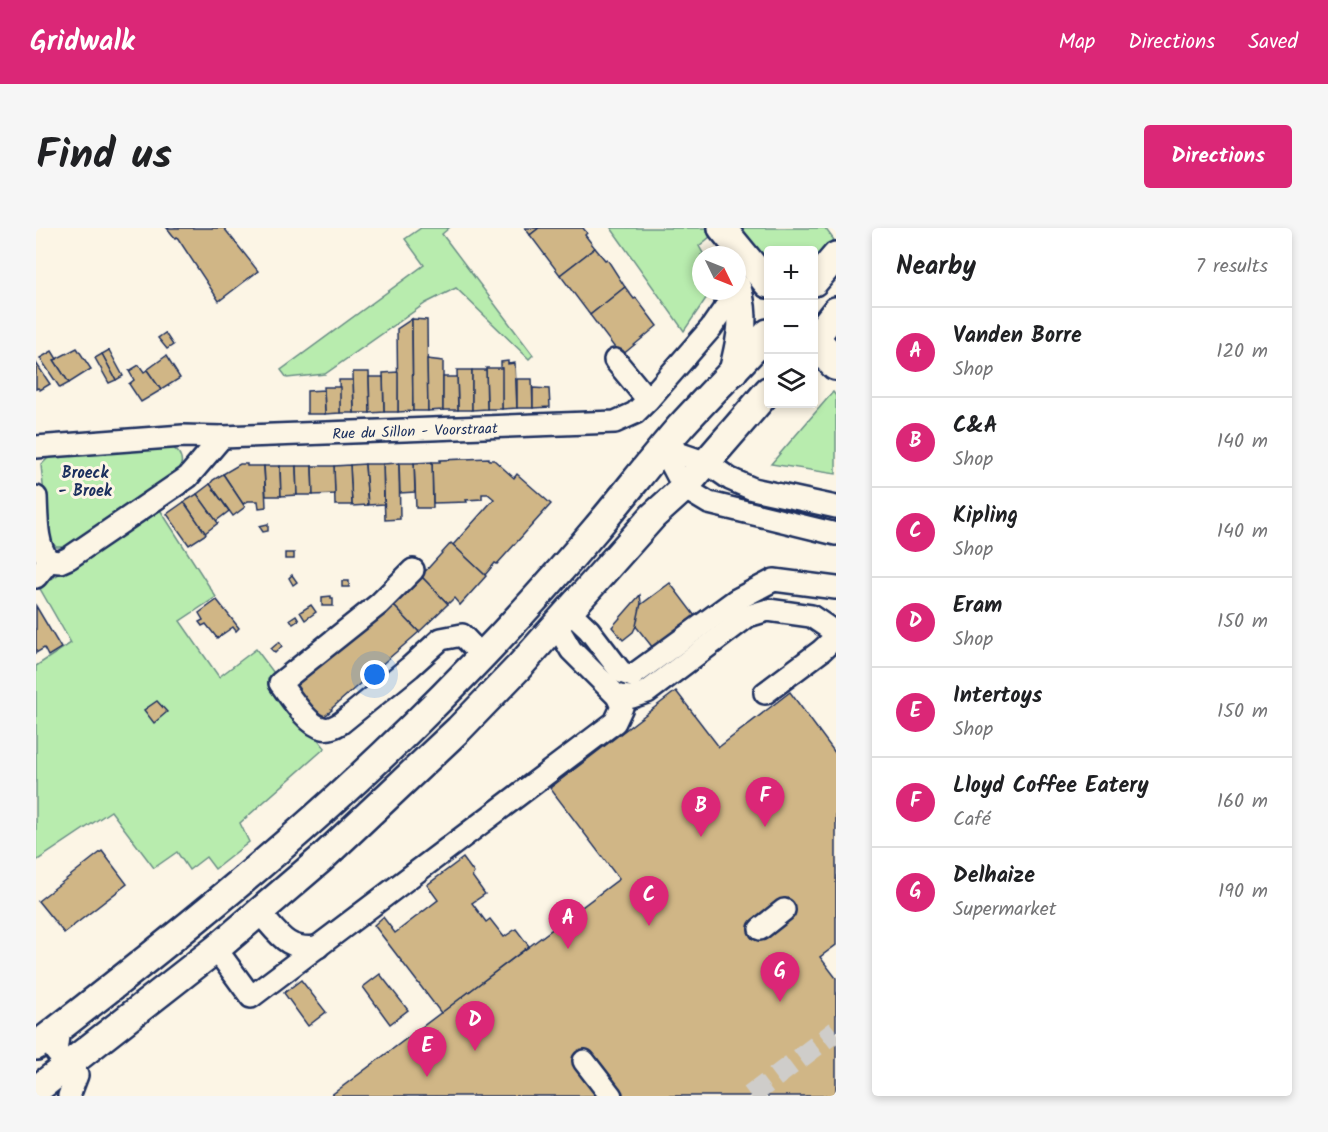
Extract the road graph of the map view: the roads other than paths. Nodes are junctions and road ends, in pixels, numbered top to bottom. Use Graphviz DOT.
graph roads {
  1 [pos="706,228"];
  2 [pos="722,228"];
  3 [pos="716,246"];
  4 [pos="836,256"];
  5 [pos="818,276"];
  6 [pos="764,279"];
  7 [pos="729,300"];
  8 [pos="740,300"];
  9 [pos="836,311"];
  10 [pos="818,334"];
  11 [pos="764,337"];
  12 [pos="818,345"];
  13 [pos="615,360"];
  14 [pos="836,364"];
  15 [pos="732,373"];
  16 [pos="764,396"];
  17 [pos="648,400"];
  18 [pos="222,437"];
  19 [pos="36,447"];
  20 [pos="663,448"];
  21 [pos="707,463"];
  22 [pos="684,488"];
  23 [pos="36,497"];
  24 [pos="836,507"];
  25 [pos="836,534"];
  26 [pos="43,569"];
  27 [pos="413,570"];
  28 [pos="836,588"];
  29 [pos="563,618"];
  30 [pos="836,635"];
  31 [pos="482,655"];
  32 [pos="765,693"];
  33 [pos="617,696"];
  34 [pos="784,910"];
  35 [pos="259,912"];
  36 [pos="760,929"];
  37 [pos="318,947"];
  38 [pos="216,949"];
  39 [pos="59,1028"];
  40 [pos="36,1046"];
  41 [pos="584,1061"];
  42 [pos="72,1070"];
  43 [pos="36,1090"];
  44 [pos="69,1096"];
  45 [pos="611,1096"];
  1 -- 3 [label="main road"];
  2 -- 6 [label="main road"];
  4 -- 5 [label="main road"];
  7 -- 17 [label="street, Rue du Sillon - Voorstraat"];
  8 -- 15 [label="main road"];
  9 -- 10 [label="main road"];
  11 -- 15 [label="main road"];
  12 -- 14 [label="highway"];
  13 -- 17 [label="street"];
  15 -- 20 [label="main road"];
  16 -- 21 [label="main road"];
  17 -- 18 [label="street, Rue du Sillon - Voorstraat"];
  18 -- 19 [label="street, Rue du Sillon - Voorstraat"];
  18 -- 26 [label="street"];
  20 -- 21 [label="street"];
  20 -- 22 [label="street"];
  20 -- 31 [label="main road"];
  21 -- 22 [label="main road"];
  21 -- 24 [label="street"];
  22 -- 25 [label="street"];
  22 -- 29 [label="main road"];
  23 -- 26 [label="street"];
  27 -- 31 [label="street"];
  28 -- 29 [label="street"];
  29 -- 33 [label="street"];
  29 -- 35 [label="main road"];
  30 -- 32 [label="street"];
  30 -- 33 [label="street"];
  31 -- 39 [label="main road"];
  33 -- 37 [label="street"];
  34 -- 36 [label="street"];
  35 -- 37 [label="street"];
  35 -- 38 [label="main road"];
  37 -- 38 [label="street"];
  38 -- 42 [label="main road"];
  39 -- 40 [label="main road"];
  39 -- 42 [label="street"];
  41 -- 45 [label="street"];
  42 -- 43 [label="main road"];
  42 -- 44 [label="street"];
}
